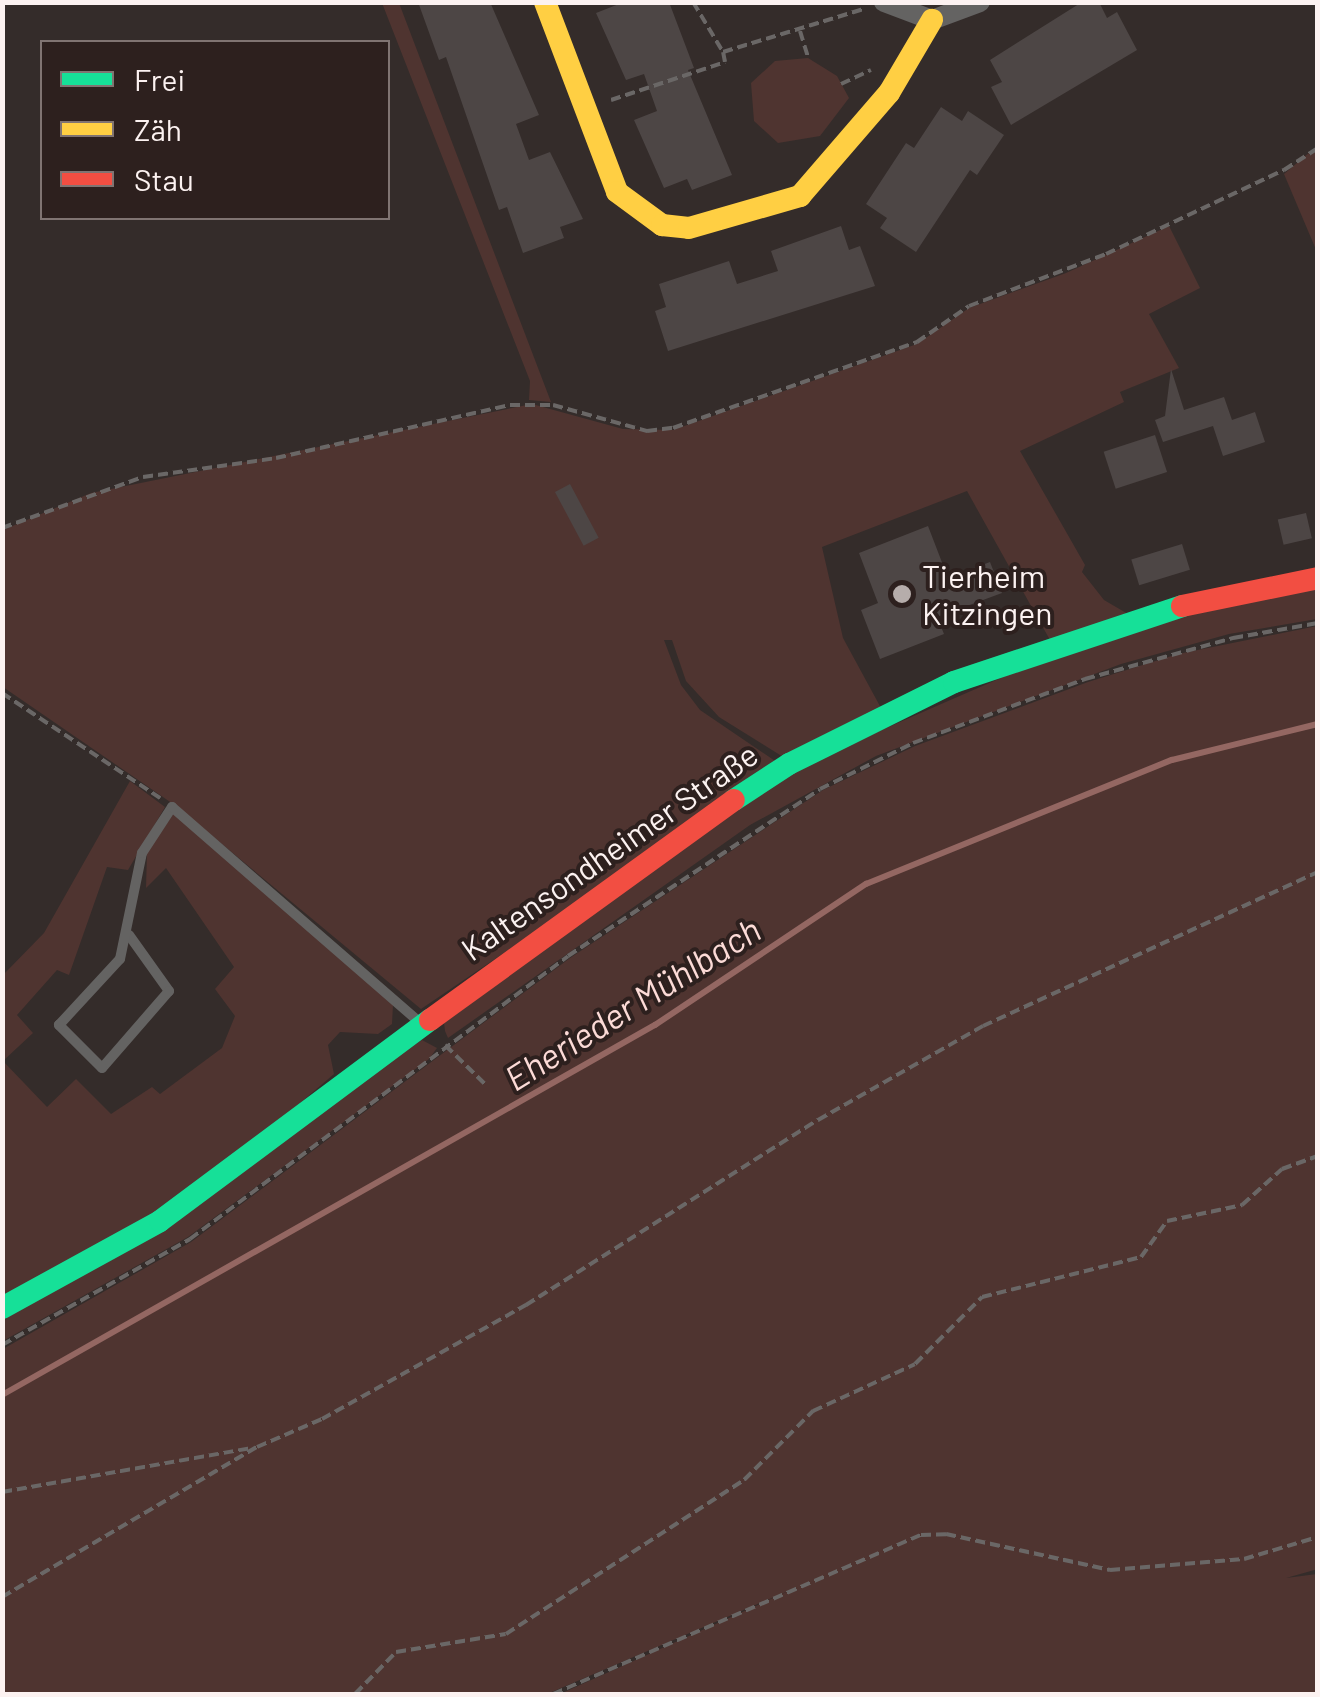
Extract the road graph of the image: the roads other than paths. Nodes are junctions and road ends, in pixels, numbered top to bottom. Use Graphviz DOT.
graph roads {
  1 [pos="545,2"];
  2 [pos="884,2"];
  3 [pos="980,2"];
  4 [pos="932,20"];
  5 [pos="1318,578"];
  6 [pos="129,935"];
  7 [pos="422,1025"];
  8 [pos="2,1308"];
  1 -- 4 [label="main road"];
  2 -- 4 [label="street"];
  3 -- 4 [label="street"];
  5 -- 7 [label="main road, Kaltensondheimer Straße"];
  6 -- 6 [label="lane"];
  6 -- 7 [label="lane"];
  7 -- 8 [label="main road, Kaltensondheimer Straße"];
}
